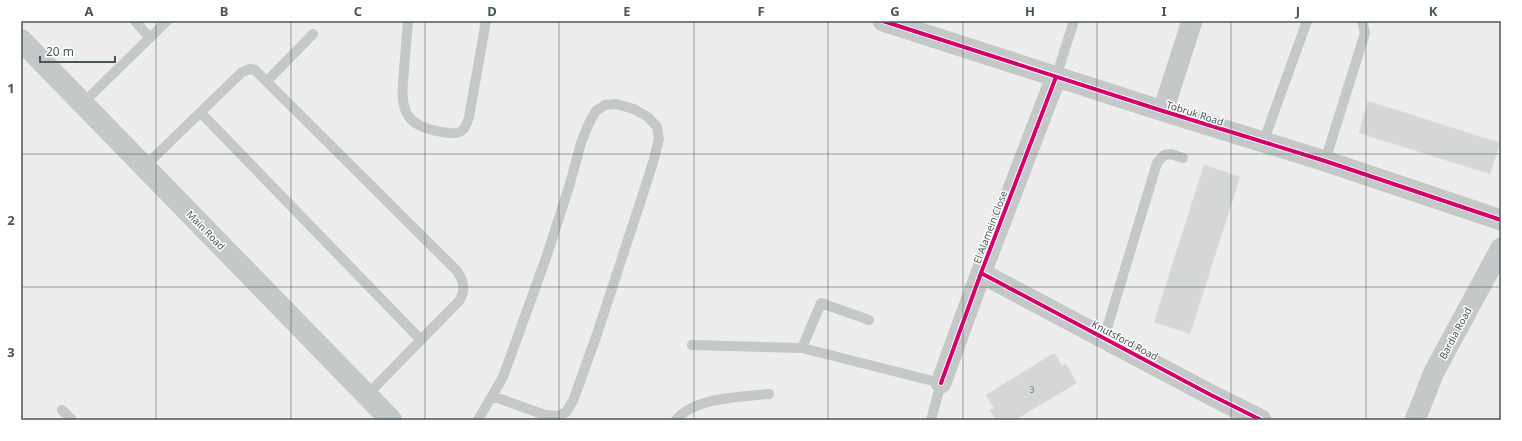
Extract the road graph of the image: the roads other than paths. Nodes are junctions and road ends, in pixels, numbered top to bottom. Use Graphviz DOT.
graph roads {
  1 [pos="135,21"];
  2 [pos="167,21"];
  3 [pos="408,21"];
  4 [pos="486,21"];
  5 [pos="883,21"];
  6 [pos="1074,21"];
  7 [pos="1192,21"];
  8 [pos="1307,21"];
  9 [pos="1362,21"];
  10 [pos="313,34"];
  11 [pos="150,38"];
  12 [pos="21,40"];
  13 [pos="1056,77"];
  14 [pos="267,81"];
  15 [pos="82,103"];
  16 [pos="1163,111"];
  17 [pos="201,113"];
  18 [pos="1263,143"];
  19 [pos="1183,158"];
  20 [pos="1325,161"];
  21 [pos="144,167"];
  22 [pos="1501,220"];
  23 [pos="1501,248"];
  24 [pos="981,273"];
  25 [pos="869,320"];
  26 [pos="1104,338"];
  27 [pos="420,339"];
  28 [pos="692,345"];
  29 [pos="802,348"];
  30 [pos="941,383"];
  31 [pos="769,394"];
  32 [pos="367,395"];
  33 [pos="492,396"];
  34 [pos="62,410"];
  35 [pos="72,420"];
  36 [pos="391,420"];
  37 [pos="478,420"];
  38 [pos="676,420"];
  39 [pos="931,420"];
  40 [pos="1261,420"];
  41 [pos="1414,420"];
  1 -- 11 [label="lane"];
  2 -- 11 [label="lane"];
  3 -- 4 [label="lane"];
  5 -- 13 [label="street, Tobruk Road"];
  6 -- 13 [label="lane"];
  7 -- 16 [label="street"];
  8 -- 18 [label="lane"];
  9 -- 20 [label="lane"];
  10 -- 14 [label="lane"];
  11 -- 15 [label="lane"];
  12 -- 15 [label="main road, Main Road"];
  13 -- 16 [label="street, Tobruk Road"];
  13 -- 24 [label="street, El Alamein Close"];
  14 -- 17 [label="lane"];
  14 -- 27 [label="lane"];
  15 -- 21 [label="main road, Main Road"];
  16 -- 18 [label="street, Tobruk Road"];
  17 -- 21 [label="lane"];
  17 -- 27 [label="lane"];
  18 -- 20 [label="street, Tobruk Road"];
  19 -- 26 [label="lane"];
  20 -- 22 [label="street, Tobruk Road"];
  21 -- 32 [label="main road, Main Road"];
  23 -- 41 [label="street, Bardia Road"];
  24 -- 26 [label="street, Knutsford Road"];
  24 -- 30 [label="street, El Alamein Close"];
  25 -- 29 [label="lane"];
  26 -- 40 [label="street, Knutsford Road"];
  27 -- 32 [label="lane"];
  28 -- 29 [label="lane"];
  29 -- 30 [label="lane"];
  30 -- 39 [label="lane"];
  31 -- 38 [label="lane"];
  32 -- 36 [label="main road, Main Road"];
  33 -- 33 [label="lane"];
  33 -- 37 [label="lane"];
  34 -- 35 [label="lane"];
}
